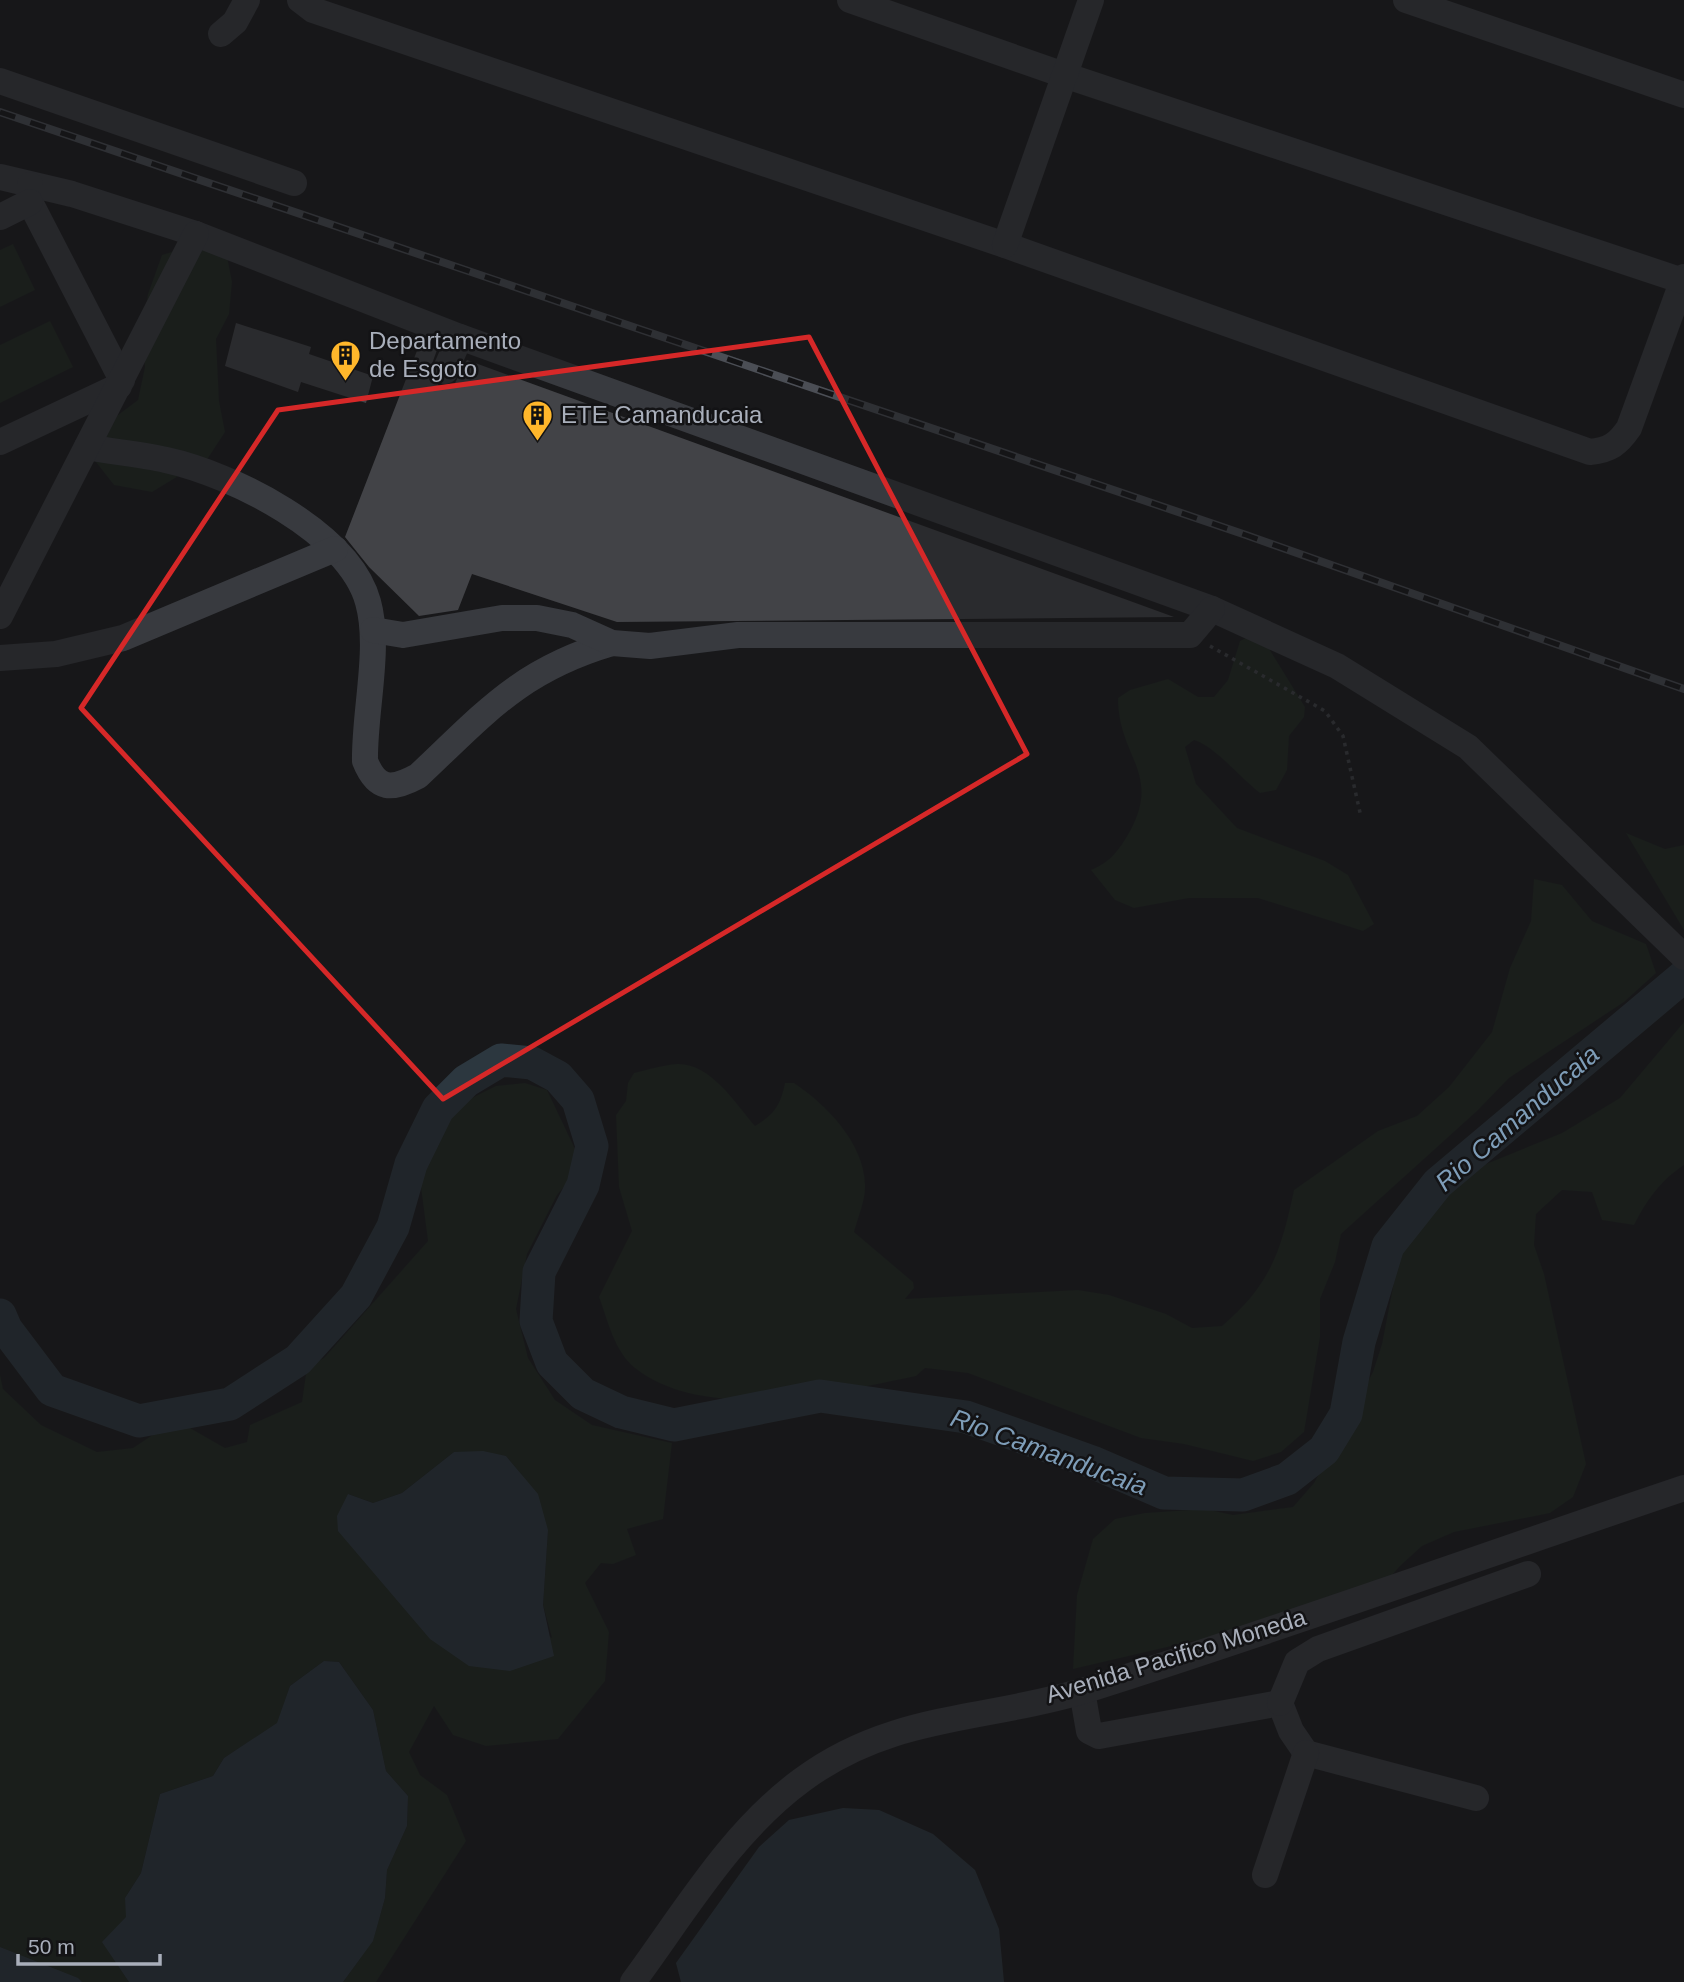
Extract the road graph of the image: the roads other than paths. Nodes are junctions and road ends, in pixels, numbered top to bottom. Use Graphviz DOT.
graph roads {
  1 [pos="247,0"];
  2 [pos="300,0"];
  3 [pos="850,0"];
  4 [pos="1091,0"];
  5 [pos="1406,0"];
  6 [pos="221,34"];
  7 [pos="1065,75"];
  8 [pos="0,81"];
  9 [pos="1684,95"];
  10 [pos="0,177"];
  11 [pos="294,183"];
  12 [pos="30,194"];
  13 [pos="0,218"];
  14 [pos="195,234"];
  15 [pos="1004,245"];
  16 [pos="1683,279"];
  17 [pos="460,337"];
  18 [pos="445,371"];
  19 [pos="120,383"];
  20 [pos="0,442"];
  21 [pos="87,447"];
  22 [pos="335,550"];
  23 [pos="1212,609"];
  24 [pos="0,616"];
  25 [pos="373,629"];
  26 [pos="612,643"];
  27 [pos="0,658"];
  28 [pos="1684,957"];
  29 [pos="1684,1488"];
  30 [pos="1528,1574"];
  31 [pos="1082,1691"];
  32 [pos="1280,1703"];
  33 [pos="1306,1753"];
  34 [pos="1476,1798"];
  35 [pos="1265,1875"];
  36 [pos="633,1982"];
  1 -- 6 [label="street"];
  2 -- 15 [label="street"];
  3 -- 7 [label="street"];
  4 -- 7 [label="street"];
  5 -- 9 [label="street"];
  7 -- 15 [label="street"];
  7 -- 16 [label="street"];
  8 -- 11 [label="street"];
  10 -- 12 [label="street"];
  12 -- 13 [label="street"];
  12 -- 14 [label="street"];
  12 -- 19 [label="street"];
  14 -- 17 [label="street"];
  14 -- 19 [label="street"];
  15 -- 16 [label="street"];
  17 -- 18 [label="street"];
  17 -- 23 [label="street"];
  19 -- 20 [label="street"];
  19 -- 21 [label="street"];
  21 -- 22 [label="street"];
  21 -- 24 [label="street"];
  22 -- 25 [label="street"];
  22 -- 27 [label="street"];
  23 -- 26 [label="street"];
  23 -- 28 [label="street"];
  25 -- 26 [label="street"];
  25 -- 26 [label="street"];
  29 -- 31 [label="street, Avenida Pacifico Moneda"];
  30 -- 32 [label="street"];
  31 -- 32 [label="street"];
  31 -- 36 [label="street, Avenida Pacifico Moneda"];
  32 -- 33 [label="street"];
  33 -- 34 [label="street"];
  33 -- 35 [label="street"];
}
